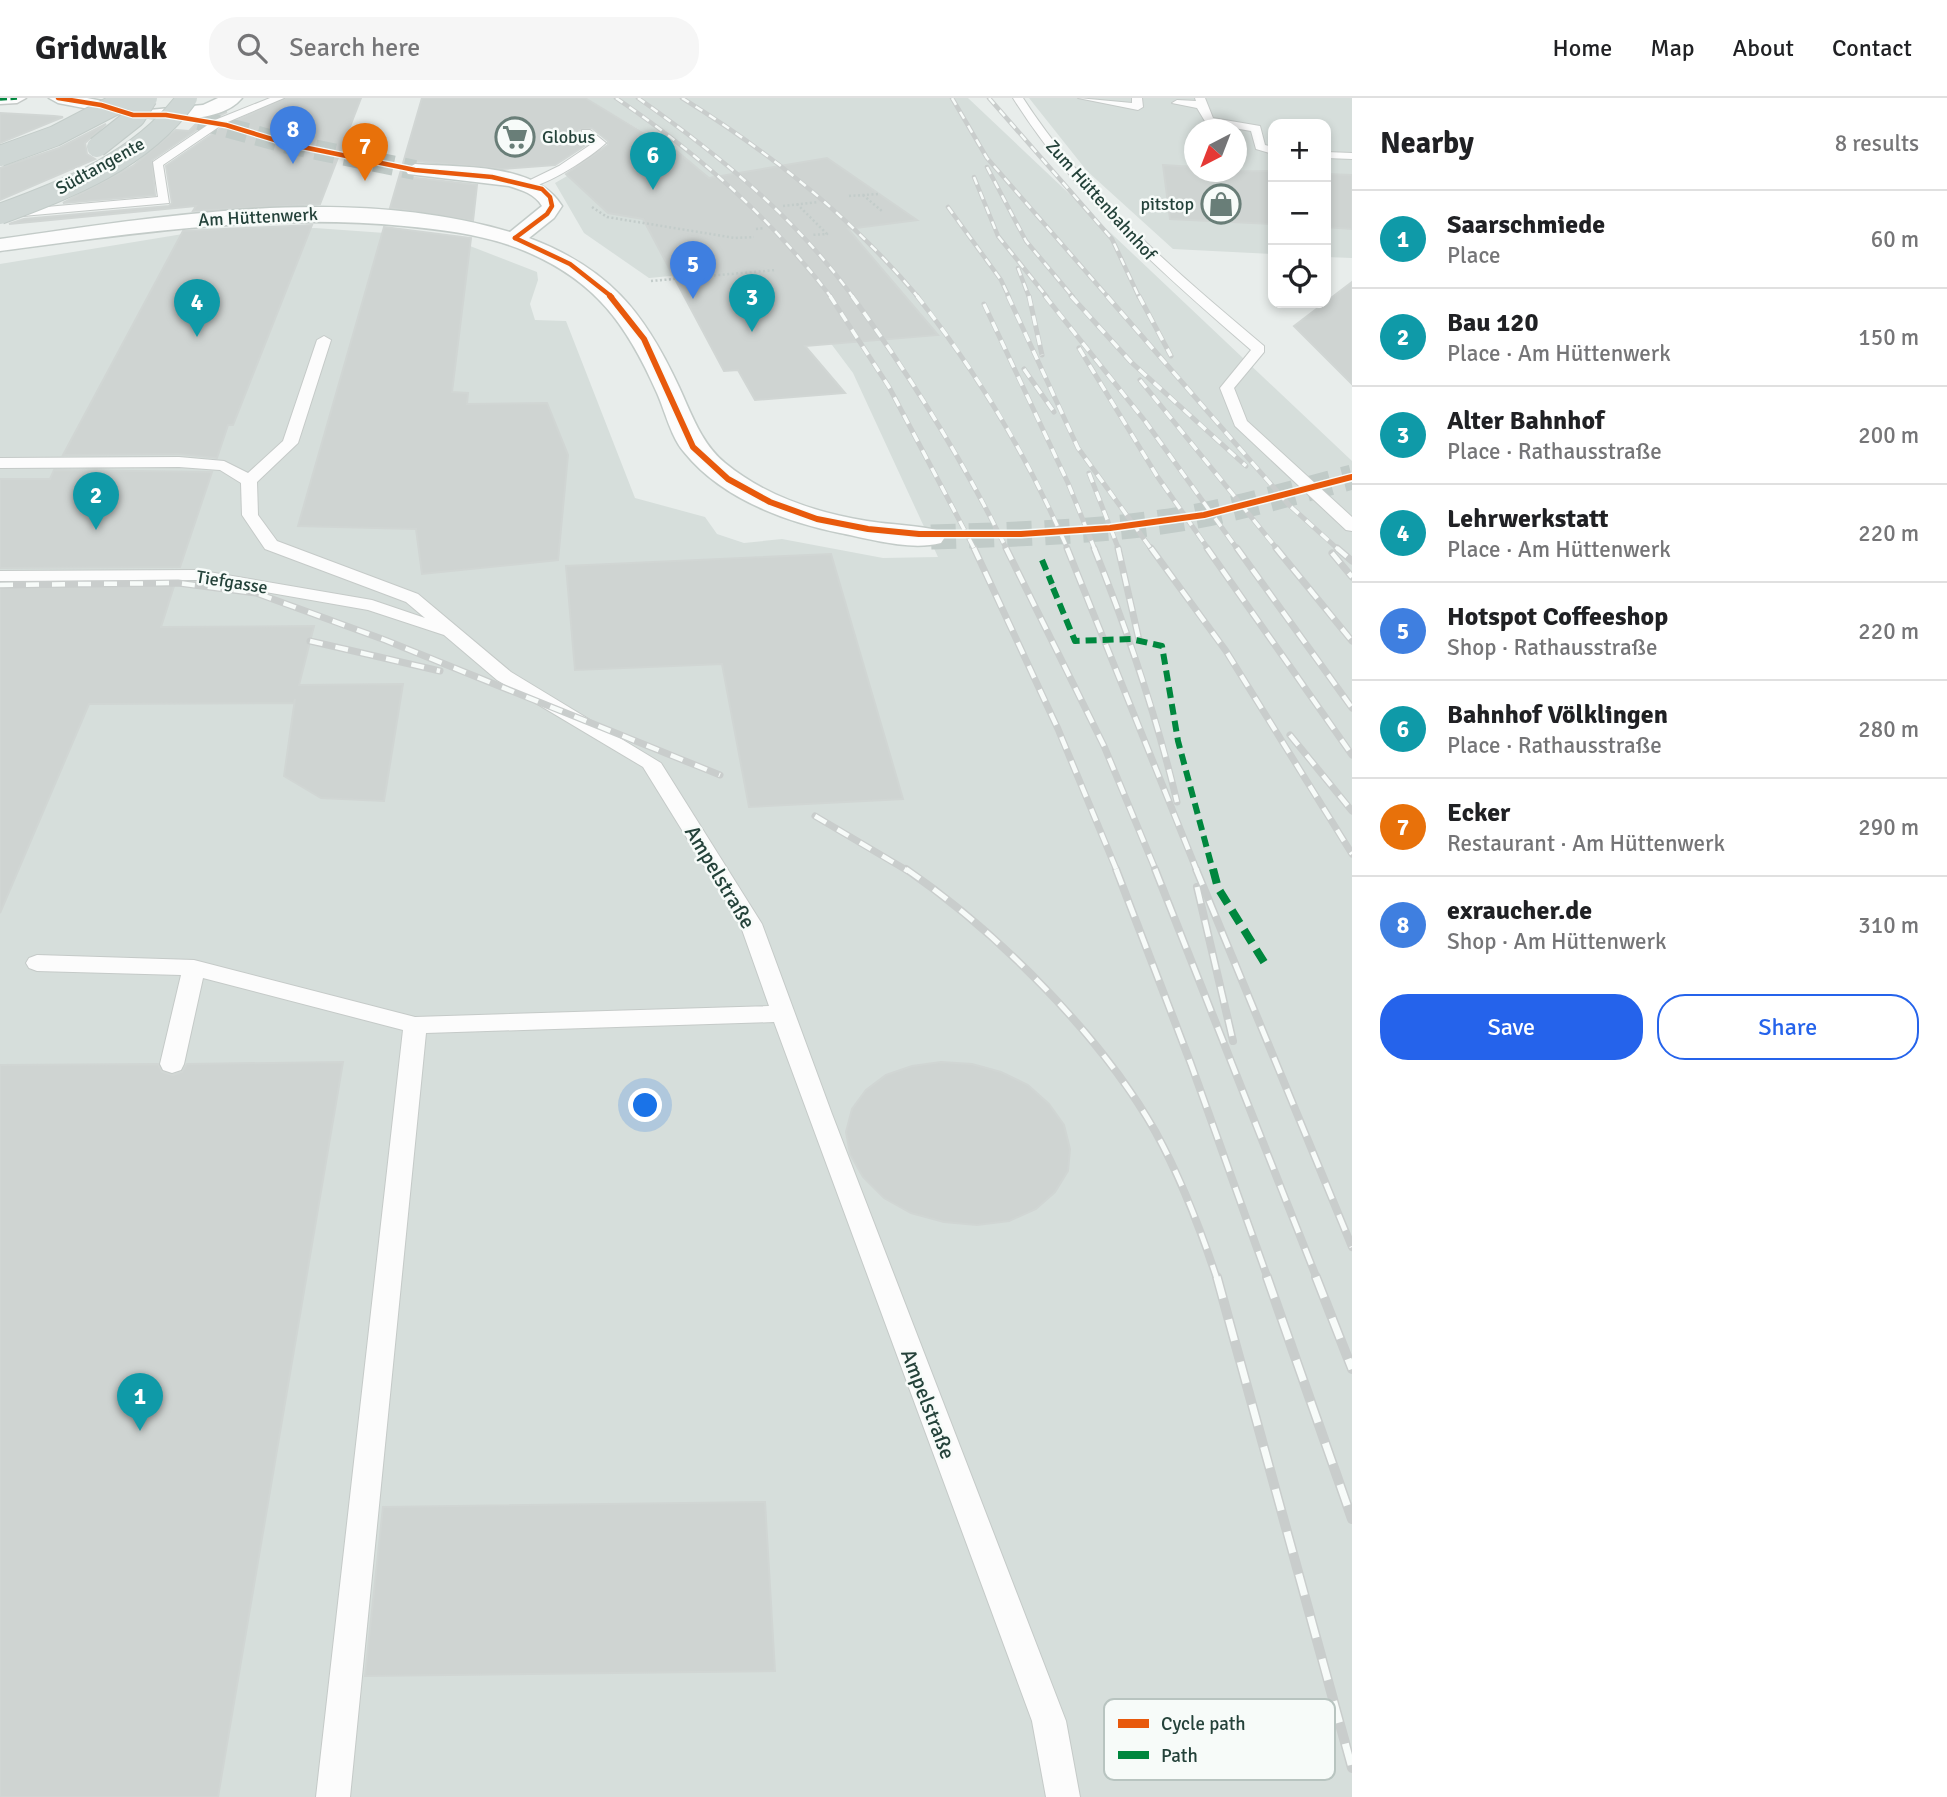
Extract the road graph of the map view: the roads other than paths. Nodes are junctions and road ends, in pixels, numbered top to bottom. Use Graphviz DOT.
graph roads {
  1 [pos="17,98"];
  2 [pos="58,98"];
  3 [pos="128,98"];
  4 [pos="147,98"];
  5 [pos="187,98"];
  6 [pos="279,98"];
  7 [pos="1018,98"];
  8 [pos="1083,98"];
  9 [pos="0,99"];
  10 [pos="100,101"];
  11 [pos="1201,101"];
  12 [pos="1137,102"];
  13 [pos="1151,102"];
  14 [pos="1177,103"];
  15 [pos="225,105"];
  16 [pos="166,115"];
  17 [pos="200,120"];
  18 [pos="586,132"];
  19 [pos="1268,149"];
  20 [pos="1331,155"];
  21 [pos="0,156"];
  22 [pos="1352,156"];
  23 [pos="80,157"];
  24 [pos="415,170"];
  25 [pos="47,174"];
  26 [pos="528,185"];
  27 [pos="0,195"];
  28 [pos="0,215"];
  29 [pos="515,238"];
  30 [pos="0,245"];
  31 [pos="324,340"];
  32 [pos="0,463"];
  33 [pos="249,481"];
  34 [pos="1352,526"];
  35 [pos="931,537"];
  36 [pos="0,576"];
  37 [pos="456,635"];
  38 [pos="37,963"];
  39 [pos="194,968"];
  40 [pos="783,1014"];
  41 [pos="415,1025"];
  42 [pos="172,1064"];
  43 [pos="333,1797"];
  44 [pos="1063,1797"];
  1 -- 9 [label="main road"];
  2 -- 10 [label="main road"];
  3 -- 21 [label="main road, bridge"];
  4 -- 23 [label="main road, Südtangente, bridge"];
  5 -- 28 [label="main road, Südtangente, bridge"];
  6 -- 28 [label="lane"];
  7 -- 34 [label="lane, Zum Hüttenbahnhof"];
  8 -- 12 [label="lane"];
  10 -- 16 [label="main road"];
  11 -- 14 [label="lane"];
  11 -- 19 [label="lane"];
  12 -- 13 [label="lane"];
  15 -- 16 [label="main road"];
  16 -- 17 [label="main road"];
  18 -- 26 [label="lane"];
  20 -- 22 [label="lane"];
  24 -- 26 [label="main road"];
  25 -- 27 [label="main road, Südtangente"];
  26 -- 29 [label="main road"];
  29 -- 30 [label="main road, Am Hüttenwerk"];
  29 -- 35 [label="main road, Am Hüttenwerk"];
  31 -- 33 [label="lane"];
  32 -- 33 [label="lane"];
  33 -- 37 [label="lane, Ampelstraße"];
  36 -- 37 [label="lane, Tiefgasse"];
  37 -- 40 [label="lane, Ampelstraße"];
  38 -- 39 [label="lane"];
  39 -- 41 [label="lane"];
  39 -- 42 [label="lane"];
  40 -- 41 [label="lane"];
  40 -- 44 [label="lane, Ampelstraße"];
  41 -- 43 [label="lane"];
}
